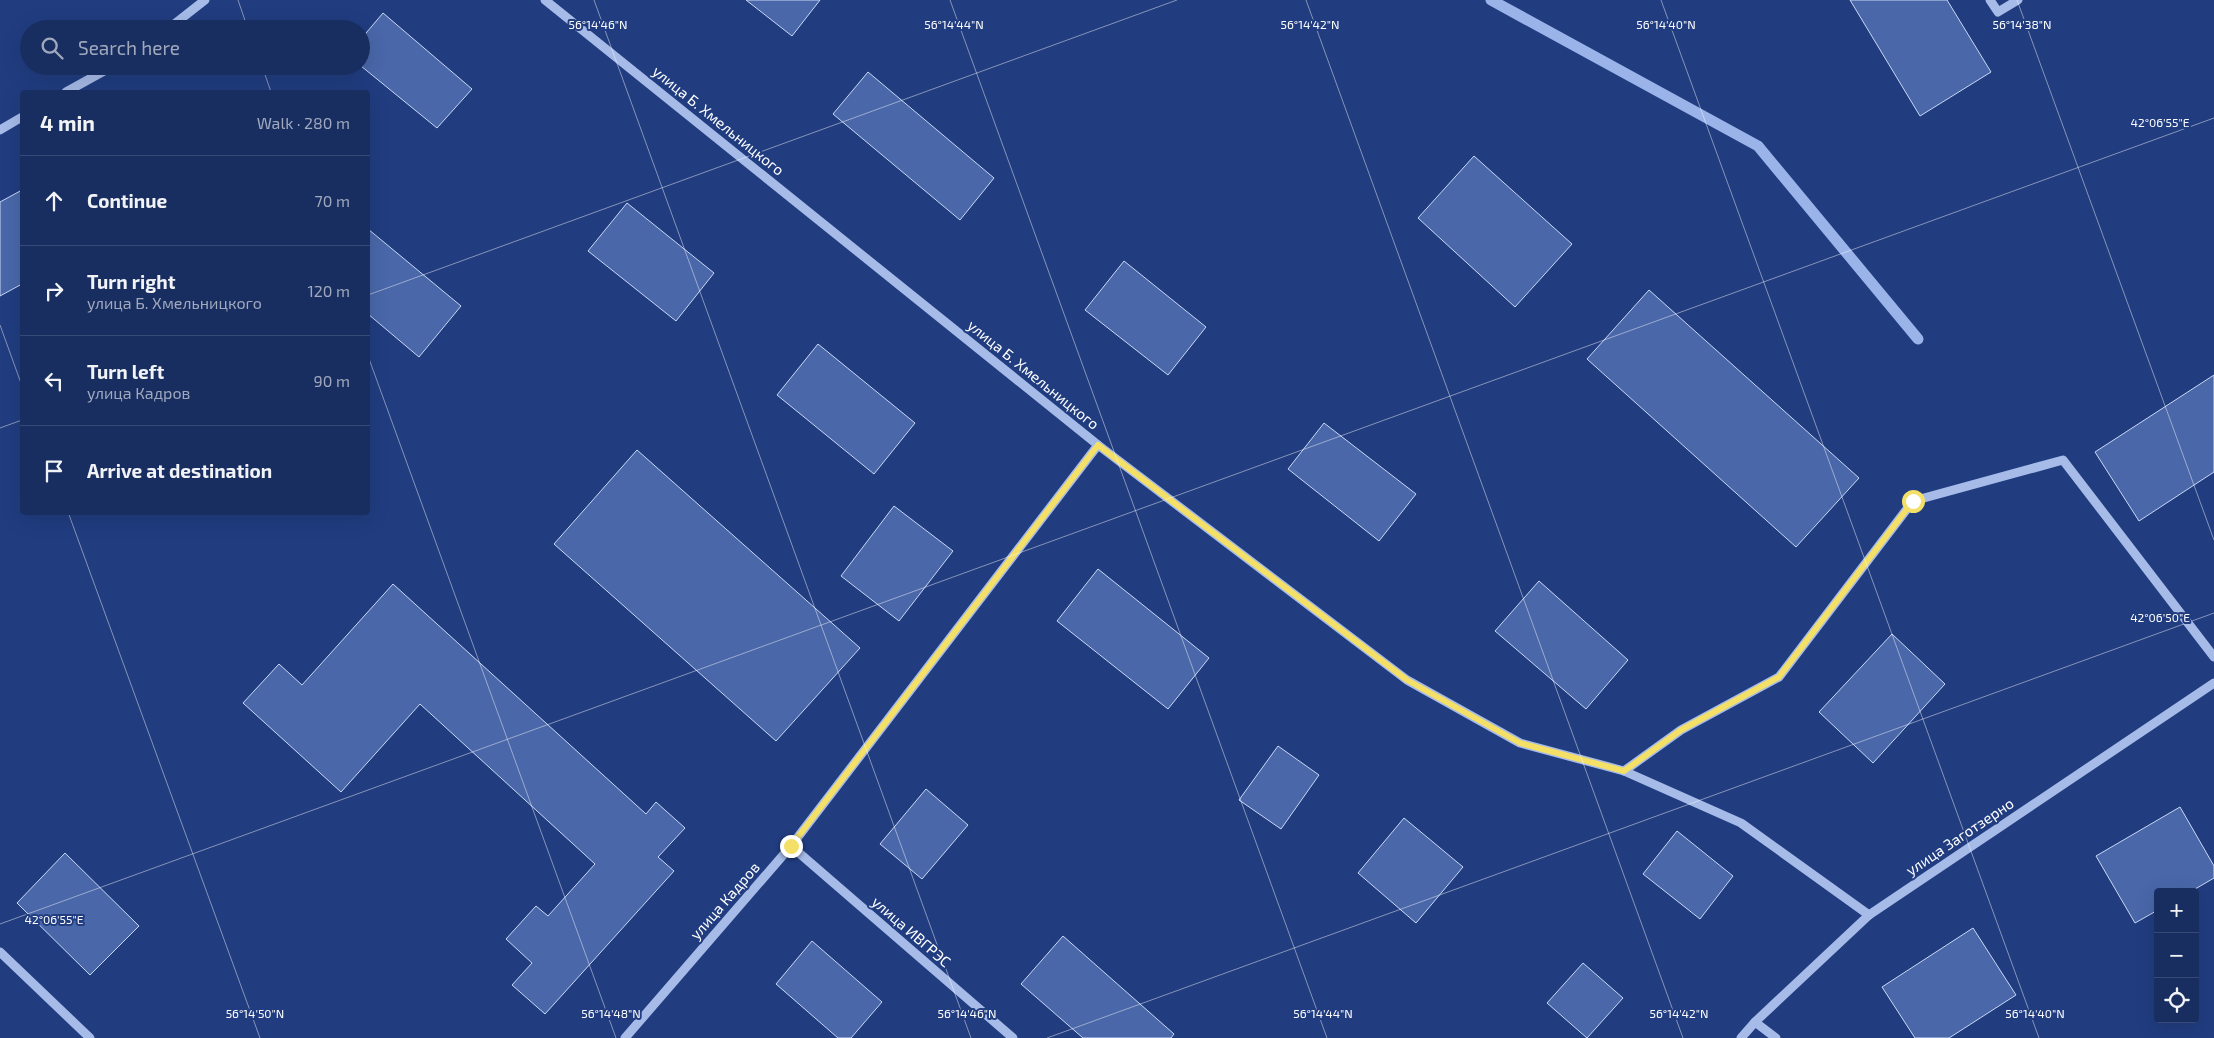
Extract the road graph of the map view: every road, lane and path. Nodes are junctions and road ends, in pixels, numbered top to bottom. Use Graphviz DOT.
graph roads {
  1 [pos="205,0"];
  2 [pos="545,0"];
  3 [pos="1990,0"];
  4 [pos="2018,0"];
  5 [pos="179,20"];
  6 [pos="97,75"];
  7 [pos="70,90"];
  8 [pos="20,118"];
  9 [pos="0,130"];
  10 [pos="1098,445"];
  11 [pos="2214,656"];
  12 [pos="2214,683"];
  13 [pos="1624,771"];
  14 [pos="791,846"];
  15 [pos="1869,915"];
  16 [pos="0,952"];
  17 [pos="1755,1022"];
  18 [pos="90,1038"];
  19 [pos="625,1038"];
  20 [pos="1013,1038"];
  21 [pos="1741,1038"];
  22 [pos="1776,1038"];
  1 -- 5 [label="street"];
  2 -- 10 [label="street, улица Б. Хмельницкого"];
  3 -- 4 [label="street"];
  6 -- 7 [label="street"];
  8 -- 9 [label="street"];
  10 -- 13 [label="street, улица Б. Хмельницкого"];
  10 -- 14 [label="street, улица Кадров"];
  11 -- 13 [label="street"];
  12 -- 15 [label="street, улица Заготзерно"];
  13 -- 15 [label="street, улица Б. Хмельницкого"];
  14 -- 19 [label="street, улица Кадров"];
  14 -- 20 [label="street, улица ИВГРЭС"];
  15 -- 17 [label="street, улица Заготзерно"];
  16 -- 18 [label="street"];
  17 -- 21 [label="street, улица Заготзерно"];
  17 -- 22 [label="street"];
}
